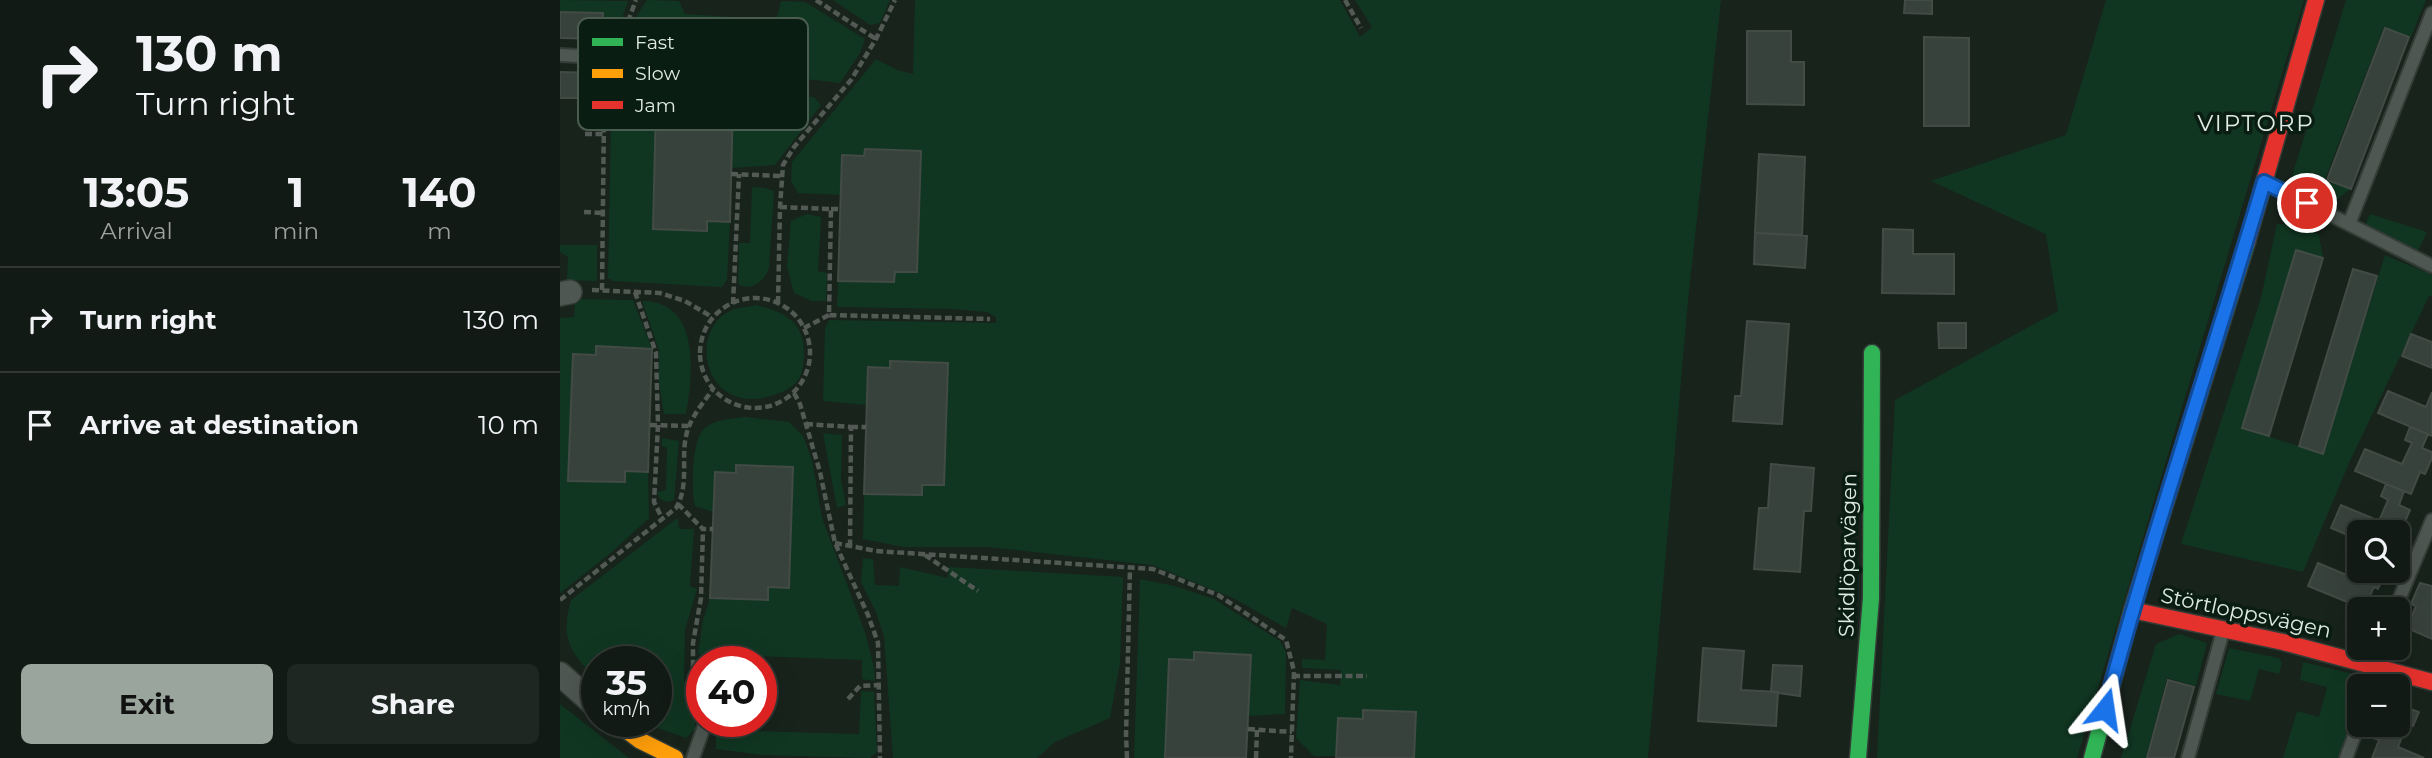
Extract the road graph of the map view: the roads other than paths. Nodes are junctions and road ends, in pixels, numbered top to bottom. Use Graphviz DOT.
graph roads {
  1 [pos="2316,0"];
  2 [pos="2432,13"];
  3 [pos="560,55"];
  4 [pos="578,56"];
  5 [pos="2264,182"];
  6 [pos="2349,223"];
  7 [pos="2432,266"];
  8 [pos="1872,352"];
  9 [pos="2432,520"];
  10 [pos="2400,597"];
  11 [pos="2132,610"];
  12 [pos="2224,627"];
  13 [pos="560,674"];
  14 [pos="2432,682"];
  15 [pos="581,693"];
  16 [pos="635,737"];
  17 [pos="700,737"];
  18 [pos="2354,737"];
  19 [pos="676,758"];
  20 [pos="693,758"];
  21 [pos="1858,758"];
  22 [pos="2092,758"];
  23 [pos="2188,758"];
  24 [pos="2346,758"];
  1 -- 5 [label="street"];
  2 -- 6 [label="lane"];
  3 -- 4 [label="lane"];
  5 -- 6 [label="lane"];
  5 -- 11 [label="street"];
  6 -- 7 [label="lane"];
  8 -- 21 [label="street, Skidlöparvägen"];
  9 -- 10 [label="lane"];
  11 -- 12 [label="street, Störtloppsvägen"];
  11 -- 22 [label="street"];
  12 -- 14 [label="street, Störtloppsvägen"];
  12 -- 23 [label="lane"];
  13 -- 15 [label="street"];
  16 -- 19 [label="street"];
  17 -- 20 [label="lane"];
  18 -- 24 [label="lane"];
}
